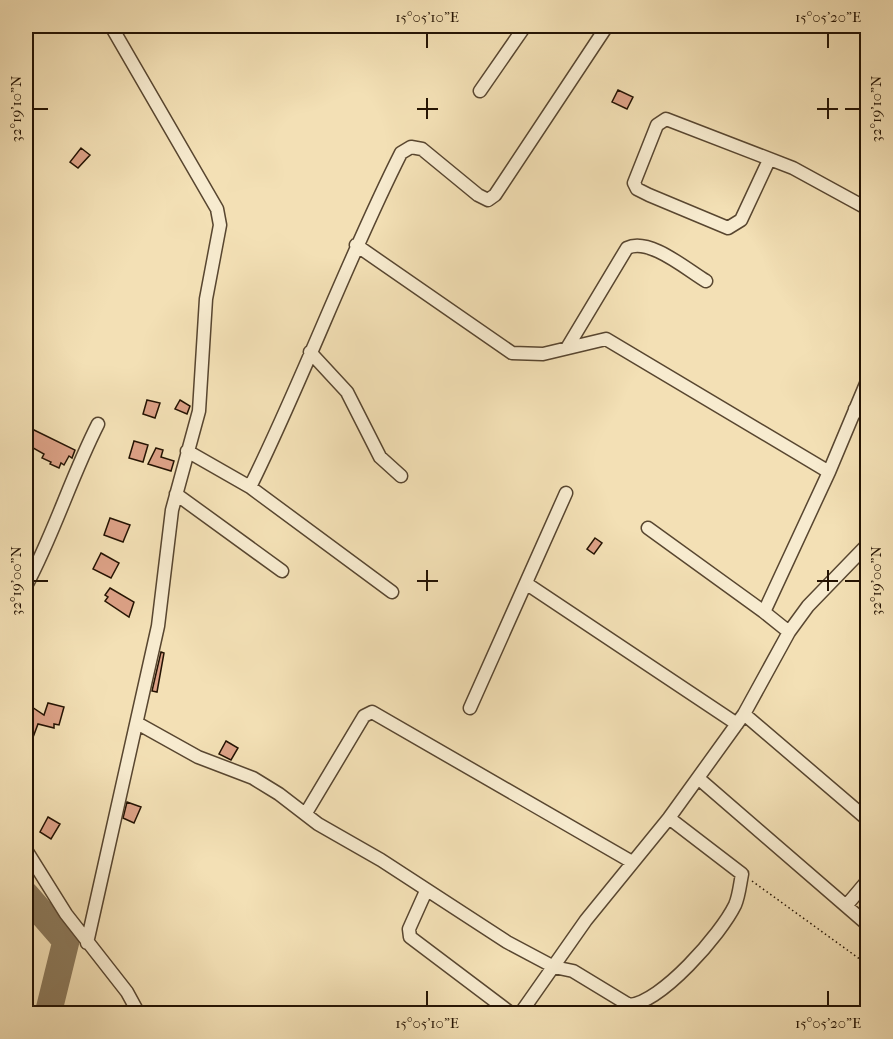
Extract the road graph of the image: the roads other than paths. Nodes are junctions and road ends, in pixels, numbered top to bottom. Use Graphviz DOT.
graph roads {
  1 [pos="111,26"];
  2 [pos="525,26"];
  3 [pos="607,26"];
  4 [pos="480,91"];
  5 [pos="769,160"];
  6 [pos="867,208"];
  7 [pos="356,245"];
  8 [pos="705,281"];
  9 [pos="567,348"];
  10 [pos="310,352"];
  11 [pos="867,379"];
  12 [pos="855,409"];
  13 [pos="867,415"];
  14 [pos="98,424"];
  15 [pos="187,451"];
  16 [pos="829,472"];
  17 [pos="401,476"];
  18 [pos="250,487"];
  19 [pos="566,493"];
  20 [pos="176,494"];
  21 [pos="648,528"];
  22 [pos="867,544"];
  23 [pos="282,571"];
  24 [pos="527,584"];
  25 [pos="26,586"];
  26 [pos="392,592"];
  27 [pos="765,612"];
  28 [pos="789,632"];
  29 [pos="470,708"];
  30 [pos="740,719"];
  31 [pos="137,723"];
  32 [pos="698,778"];
  33 [pos="306,813"];
  34 [pos="669,818"];
  35 [pos="867,820"];
  36 [pos="26,850"];
  37 [pos="632,862"];
  38 [pos="867,880"];
  39 [pos="426,891"];
  40 [pos="846,906"];
  41 [pos="867,925"];
  42 [pos="87,943"];
  43 [pos="554,967"];
  44 [pos="139,1014"];
  45 [pos="512,1014"];
  46 [pos="520,1014"];
  1 -- 15 [label="street"];
  2 -- 4 [label="street"];
  3 -- 7 [label="street"];
  5 -- 5 [label="street"];
  5 -- 6 [label="street"];
  7 -- 9 [label="street"];
  7 -- 10 [label="street"];
  8 -- 9 [label="street"];
  9 -- 16 [label="street"];
  10 -- 17 [label="street"];
  10 -- 18 [label="street"];
  11 -- 12 [label="street"];
  12 -- 13 [label="street"];
  12 -- 16 [label="street"];
  14 -- 25 [label="street"];
  15 -- 18 [label="street"];
  15 -- 20 [label="street"];
  16 -- 27 [label="street"];
  18 -- 26 [label="street"];
  19 -- 24 [label="street"];
  20 -- 23 [label="street"];
  20 -- 31 [label="street"];
  21 -- 27 [label="street"];
  22 -- 28 [label="street"];
  24 -- 29 [label="street"];
  24 -- 30 [label="street"];
  27 -- 28 [label="street"];
  28 -- 30 [label="street"];
  30 -- 32 [label="street"];
  30 -- 35 [label="street"];
  31 -- 33 [label="street"];
  31 -- 42 [label="street"];
  32 -- 34 [label="street"];
  32 -- 40 [label="street"];
  33 -- 37 [label="street"];
  33 -- 39 [label="street"];
  34 -- 37 [label="street"];
  34 -- 43 [label="street"];
  36 -- 42 [label="street"];
  37 -- 43 [label="street"];
  38 -- 40 [label="street"];
  39 -- 43 [label="street"];
  39 -- 45 [label="street"];
  40 -- 41 [label="street"];
  42 -- 44 [label="street"];
  43 -- 46 [label="street"];
}
